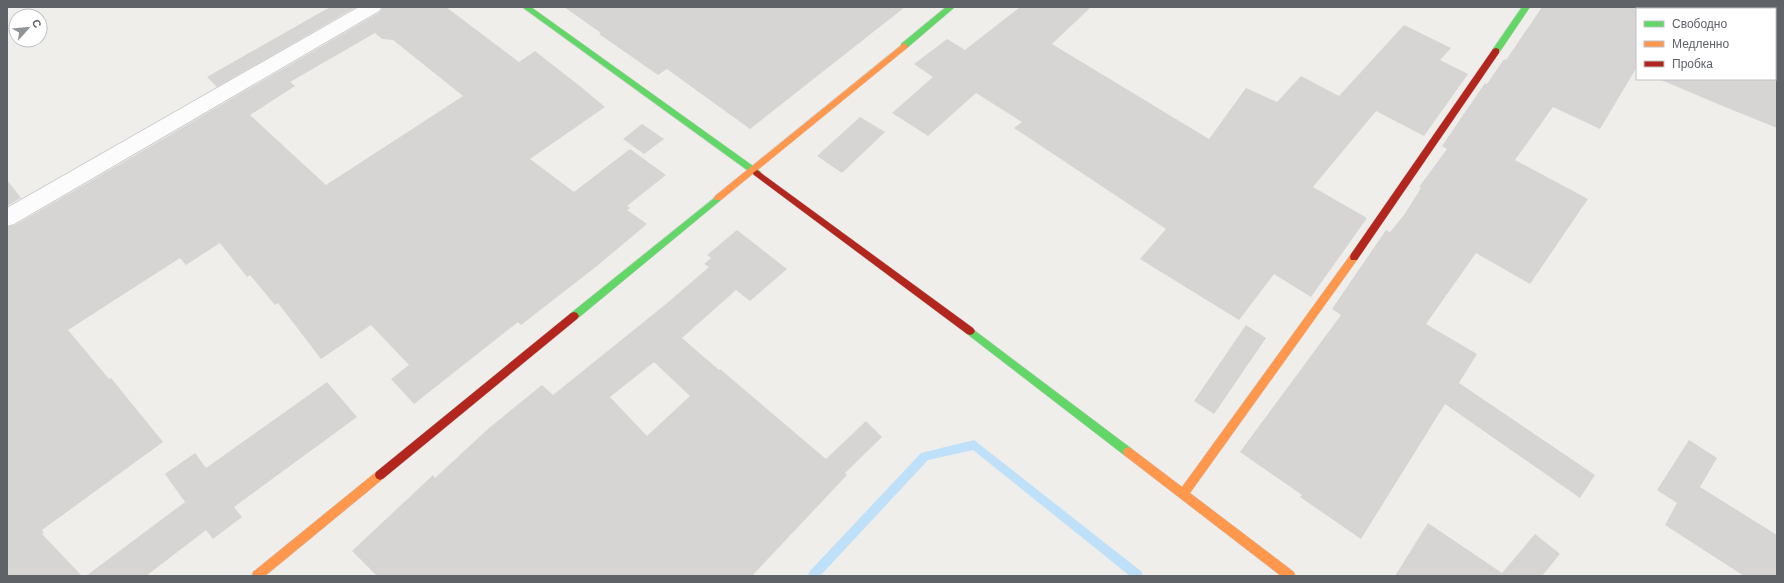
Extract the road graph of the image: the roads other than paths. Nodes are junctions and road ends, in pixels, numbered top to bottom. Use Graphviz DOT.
graph roads {
  1 [pos="372,7"];
  2 [pos="526,7"];
  3 [pos="951,7"];
  4 [pos="1526,7"];
  5 [pos="752,169"];
  6 [pos="7,218"];
  7 [pos="1183,494"];
  8 [pos="257,576"];
  9 [pos="1290,576"];
  1 -- 6 [label="street"];
  2 -- 5 [label="street"];
  3 -- 5 [label="street"];
  4 -- 7 [label="street"];
  5 -- 7 [label="street"];
  5 -- 8 [label="street"];
  7 -- 9 [label="street"];
}
